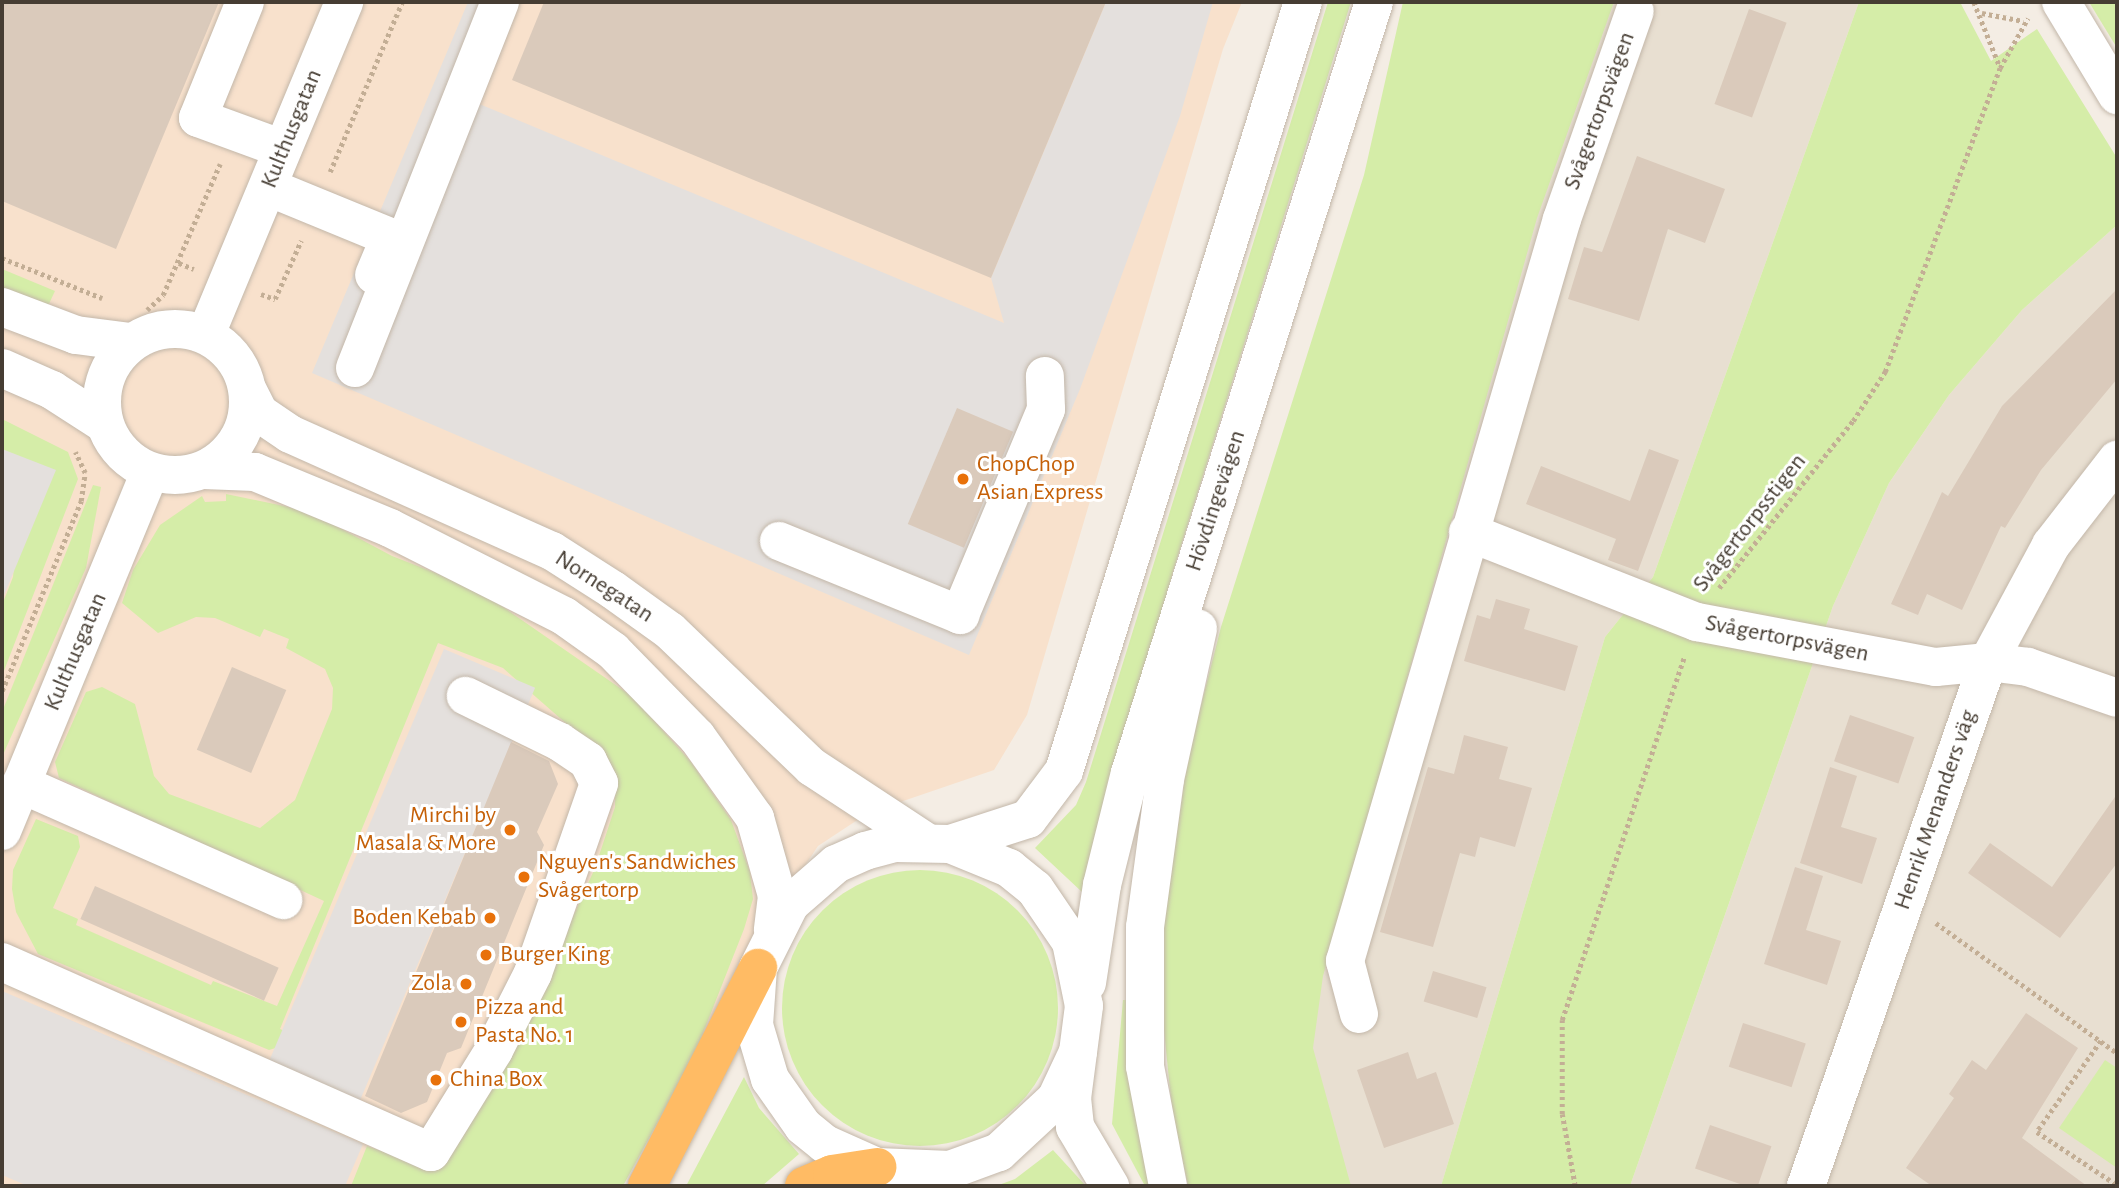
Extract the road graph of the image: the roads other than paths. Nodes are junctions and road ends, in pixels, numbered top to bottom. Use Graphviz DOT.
graph roads {
  1 [pos="245,2"];
  2 [pos="344,2"];
  3 [pos="500,2"];
  4 [pos="1303,2"];
  5 [pos="1374,2"];
  6 [pos="2047,8"];
  7 [pos="1635,11"];
  8 [pos="2117,95"];
  9 [pos="284,149"];
  10 [pos="268,187"];
  11 [pos="2,307"];
  12 [pos="134,326"];
  13 [pos="206,334"];
  14 [pos="2,368"];
  15 [pos="1045,376"];
  16 [pos="248,391"];
  17 [pos="103,423"];
  18 [pos="1234,444"];
  19 [pos="2117,460"];
  20 [pos="204,470"];
  21 [pos="150,472"];
  22 [pos="1468,532"];
  23 [pos="779,541"];
  24 [pos="1988,662"];
  25 [pos="466,696"];
  26 [pos="2117,698"];
  27 [pos="21,784"];
  28 [pos="2,831"];
  29 [pos="938,843"];
  30 [pos="283,900"];
  31 [pos="773,930"];
  32 [pos="2,962"];
  33 [pos="758,968"];
  34 [pos="1084,1006"];
  35 [pos="1359,1014"];
  36 [pos="1078,1052"];
  37 [pos="901,1175"];
  38 [pos="648,1186"];
  39 [pos="804,1186"];
  40 [pos="1110,1186"];
  41 [pos="1168,1186"];
  42 [pos="1806,1186"];
  1 -- 9 [label="street"];
  2 -- 9 [label="street, Kulthusgatan"];
  3 -- 10 [label="street"];
  4 -- 29 [label="street"];
  5 -- 18 [label="street, Hövdingevägen"];
  6 -- 8 [label="street"];
  7 -- 22 [label="street, Svågertorpsvägen"];
  9 -- 10 [label="street, Kulthusgatan"];
  10 -- 13 [label="street, Kulthusgatan"];
  11 -- 12 [label="street"];
  12 -- 13 [label="street"];
  12 -- 17 [label="street"];
  13 -- 16 [label="street"];
  14 -- 17 [label="street"];
  15 -- 23 [label="street"];
  16 -- 20 [label="street"];
  16 -- 29 [label="street, Nornegatan"];
  17 -- 21 [label="street"];
  18 -- 34 [label="street, Hövdingevägen"];
  18 -- 41 [label="street"];
  19 -- 24 [label="street, Henrik Menanders väg"];
  20 -- 21 [label="street"];
  20 -- 31 [label="street, Nornegatan"];
  21 -- 27 [label="street, Kulthusgatan"];
  22 -- 24 [label="street, Svågertorpsvägen"];
  22 -- 35 [label="street, Svågertorpsvägen"];
  24 -- 26 [label="street, Svågertorpsvägen"];
  24 -- 42 [label="street, Henrik Menanders väg"];
  25 -- 32 [label="street"];
  27 -- 28 [label="street, Kulthusgatan"];
  27 -- 30 [label="street"];
  29 -- 31 [label="street"];
  29 -- 34 [label="street, Nornegatan"];
  31 -- 33 [label="street"];
  33 -- 37 [label="street"];
  33 -- 38 [label="highway"];
  34 -- 36 [label="street"];
  36 -- 37 [label="street"];
  36 -- 40 [label="street"];
  37 -- 39 [label="highway"];
}
